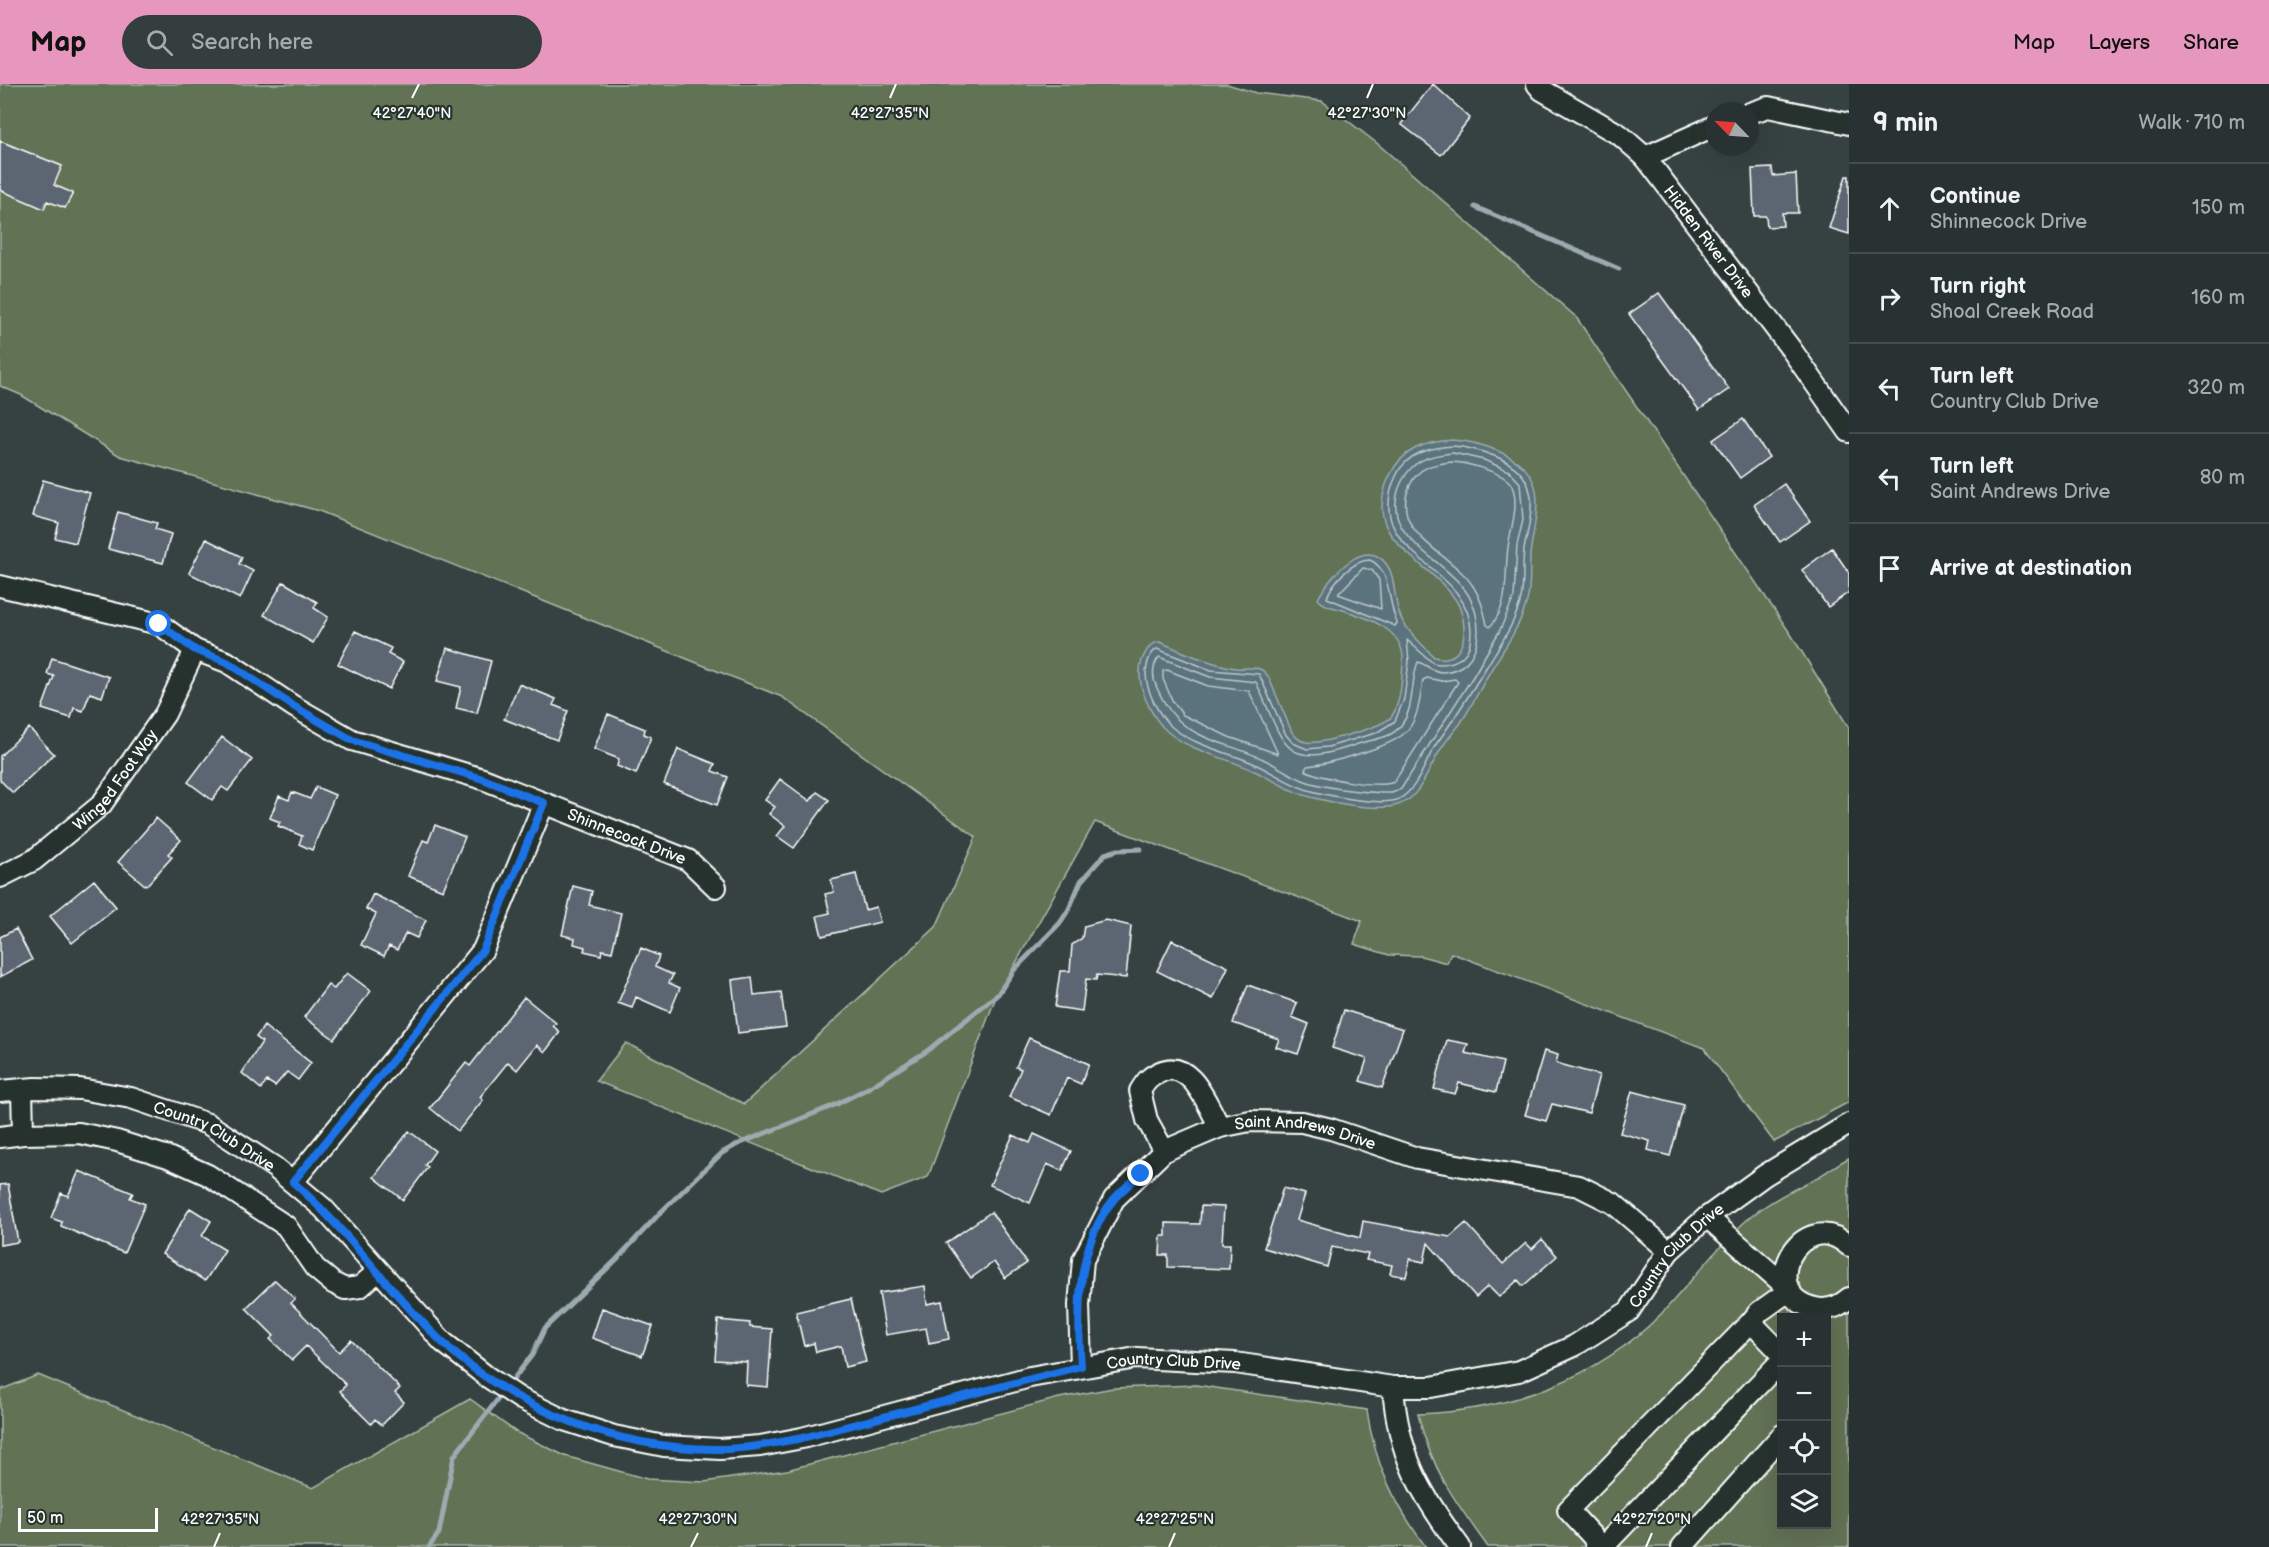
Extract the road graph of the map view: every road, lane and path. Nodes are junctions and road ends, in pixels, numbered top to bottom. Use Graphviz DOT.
graph roads {
  1 [pos="1537,84"];
  2 [pos="1759,110"];
  3 [pos="1849,124"];
  4 [pos="1705,130"];
  5 [pos="1645,157"];
  6 [pos="1849,432"];
  7 [pos="0,586"];
  8 [pos="195,650"];
  9 [pos="544,803"];
  10 [pos="0,877"];
  11 [pos="716,887"];
  12 [pos="22,1089"];
  13 [pos="0,1091"];
  14 [pos="1849,1124"];
  15 [pos="1220,1127"];
  16 [pos="23,1134"];
  17 [pos="0,1137"];
  18 [pos="1164,1150"];
  19 [pos="293,1182"];
  20 [pos="1707,1217"];
  21 [pos="1849,1246"];
  22 [pos="1670,1251"];
  23 [pos="378,1271"];
  24 [pos="1790,1290"];
  25 [pos="1849,1298"];
  26 [pos="1751,1322"];
  27 [pos="1777,1349"];
  28 [pos="1777,1365"];
  29 [pos="1081,1366"];
  30 [pos="1393,1387"];
  31 [pos="1777,1441"];
  32 [pos="1460,1547"];
  33 [pos="1597,1547"];
  34 [pos="1603,1547"];
  35 [pos="1682,1547"];
  1 -- 5 [label="street, Hidden River Drive"];
  2 -- 3 [label="street"];
  4 -- 5 [label="street"];
  5 -- 6 [label="street, Hidden River Drive"];
  7 -- 8 [label="street, Shinnecock Drive"];
  8 -- 9 [label="street, Shinnecock Drive"];
  8 -- 10 [label="street, Winged Foot Way"];
  9 -- 11 [label="street, Shinnecock Drive"];
  9 -- 19 [label="street"];
  12 -- 13 [label="street, Country Club Drive"];
  12 -- 16 [label="street"];
  12 -- 19 [label="street, Country Club Drive"];
  14 -- 20 [label="street, Country Club Drive"];
  15 -- 18 [label="street, Saint Andrews Drive"];
  15 -- 18 [label="street"];
  15 -- 22 [label="street, Saint Andrews Drive"];
  16 -- 17 [label="street"];
  16 -- 23 [label="street"];
  18 -- 29 [label="street, Saint Andrews Drive"];
  19 -- 23 [label="street, Country Club Drive"];
  20 -- 22 [label="street, Country Club Drive"];
  20 -- 24 [label="street"];
  21 -- 24 [label="street"];
  22 -- 30 [label="street, Country Club Drive"];
  23 -- 29 [label="street, Country Club Drive"];
  24 -- 25 [label="street"];
  24 -- 26 [label="street"];
  26 -- 27 [label="street"];
  26 -- 33 [label="street"];
  28 -- 34 [label="street"];
  29 -- 30 [label="street, Country Club Drive"];
  30 -- 32 [label="street"];
  31 -- 35 [label="street"];
}
